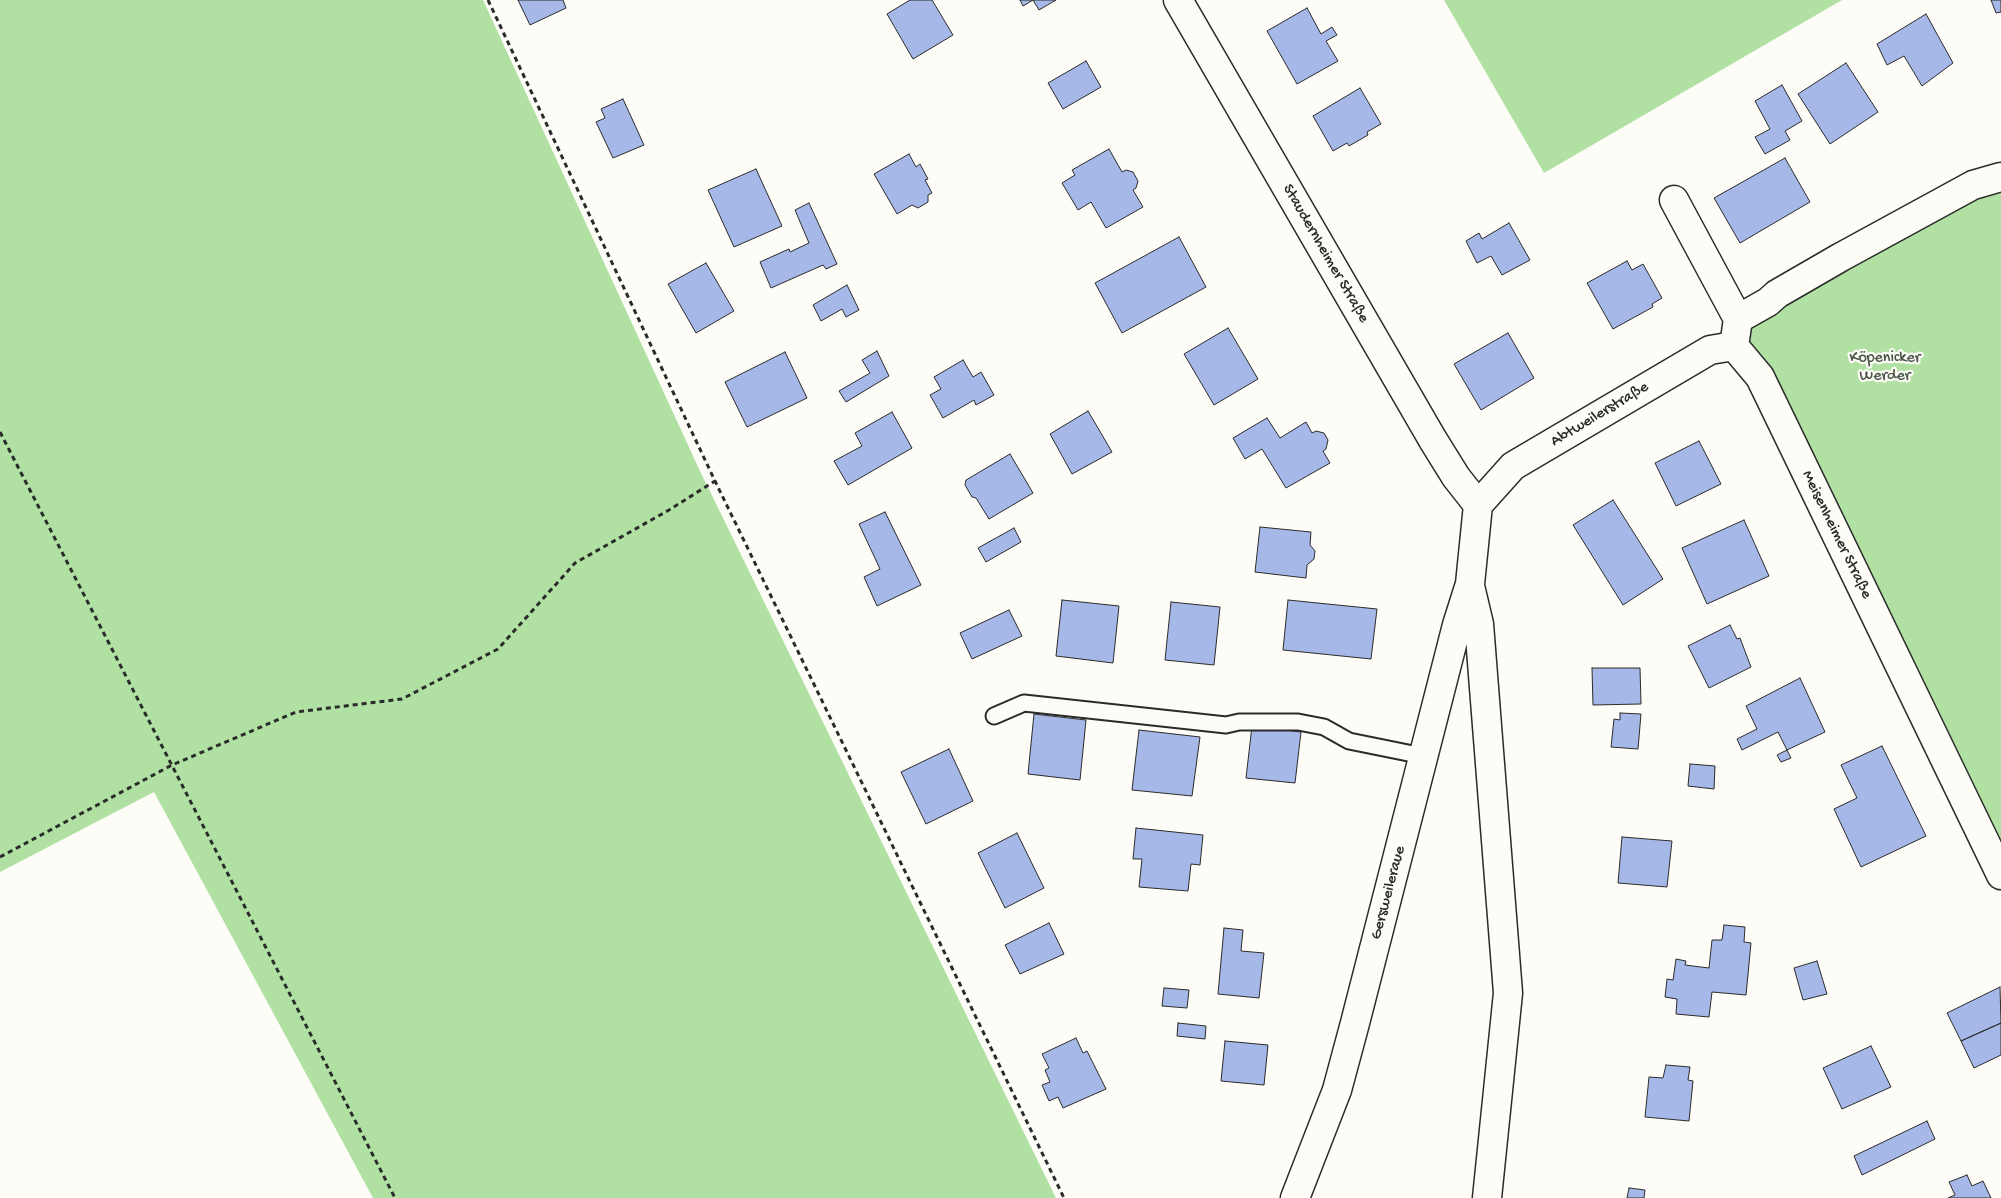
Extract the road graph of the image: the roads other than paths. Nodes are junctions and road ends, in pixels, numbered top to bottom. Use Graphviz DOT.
graph roads {
  1 [pos="1178,0"];
  2 [pos="2001,177"];
  3 [pos="1674,200"];
  4 [pos="1738,319"];
  5 [pos="1734,346"];
  6 [pos="1478,505"];
  7 [pos="1470,584"];
  8 [pos="994,716"];
  9 [pos="1423,756"];
  10 [pos="2001,875"];
  11 [pos="1295,1198"];
  12 [pos="1487,1198"];
  1 -- 6 [label="street, Staudernheimer Straße"];
  2 -- 4 [label="street"];
  3 -- 4 [label="street"];
  4 -- 5 [label="street"];
  5 -- 6 [label="street, Abtweilerstraße"];
  5 -- 10 [label="street, Meisenheimer Straße"];
  6 -- 7 [label="street, Gersweileraue"];
  7 -- 9 [label="street, Gersweileraue"];
  7 -- 12 [label="street, Gersweileraue"];
  8 -- 9 [label="lane"];
  9 -- 11 [label="street, Gersweileraue"];
}
